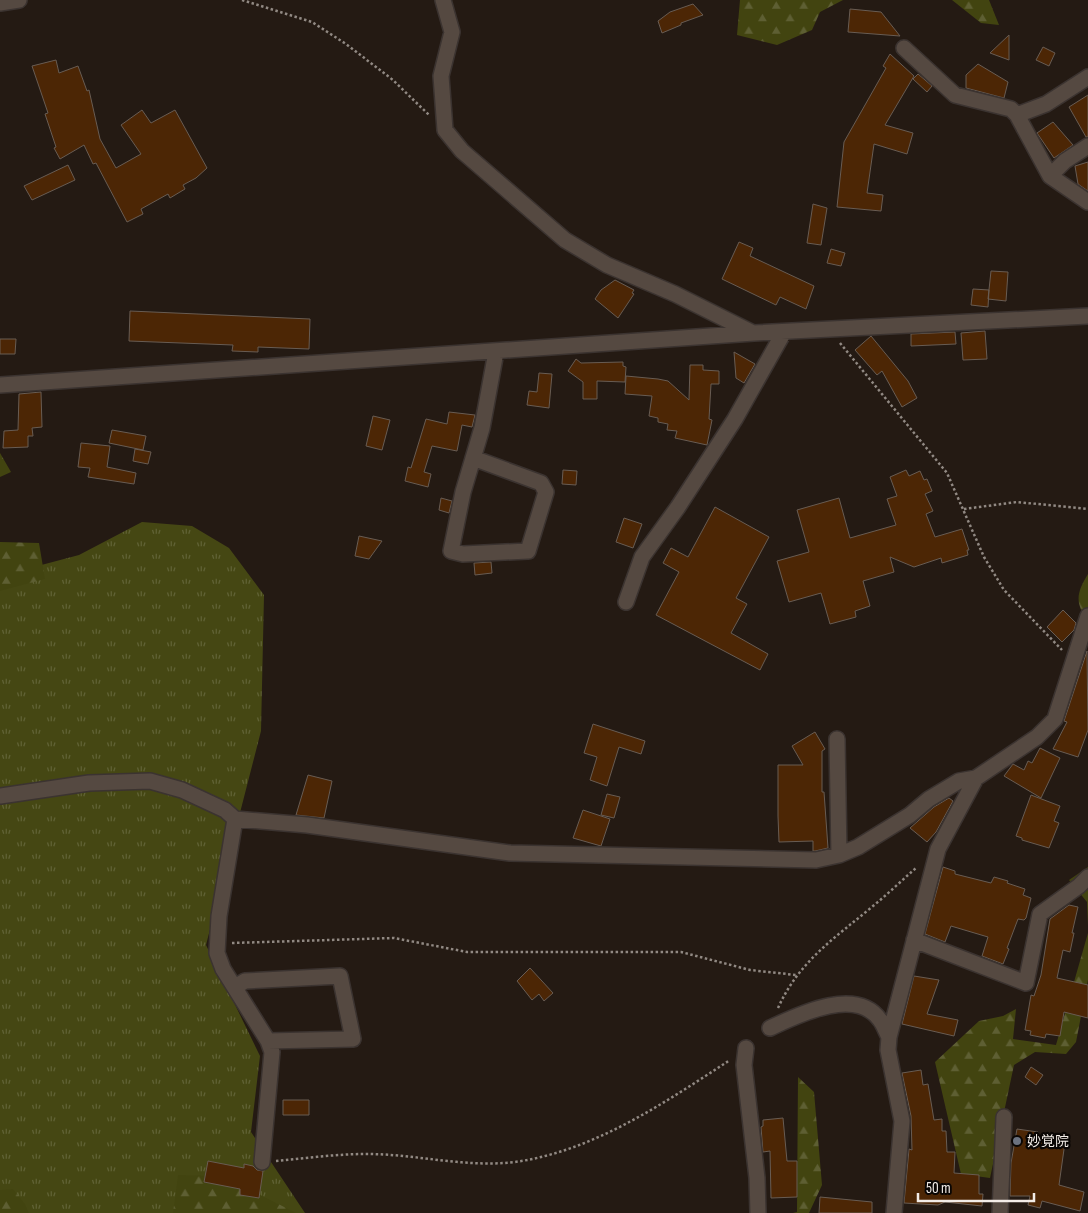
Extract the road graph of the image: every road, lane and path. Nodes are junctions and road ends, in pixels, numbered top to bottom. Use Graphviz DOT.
graph roads {
  1 [pos="19,0"];
  2 [pos="242,0"];
  3 [pos="443,0"];
  4 [pos="0,3"];
  5 [pos="904,48"];
  6 [pos="1088,76"];
  7 [pos="1018,115"];
  8 [pos="445,130"];
  9 [pos="1088,146"];
  10 [pos="1050,176"];
  11 [pos="1088,202"];
  12 [pos="1088,316"];
  13 [pos="829,329"];
  14 [pos="784,332"];
  15 [pos="754,334"];
  16 [pos="496,352"];
  17 [pos="0,384"];
  18 [pos="473,458"];
  19 [pos="964,509"];
  20 [pos="1088,509"];
  21 [pos="626,602"];
  22 [pos="1087,627"];
  23 [pos="1074,661"];
  24 [pos="837,739"];
  25 [pos="976,778"];
  26 [pos="0,796"];
  27 [pos="235,819"];
  28 [pos="839,855"];
  29 [pos="916,868"];
  30 [pos="1088,877"];
  31 [pos="914,940"];
  32 [pos="217,943"];
  33 [pos="796,975"];
  34 [pos="235,987"];
  35 [pos="770,1028"];
  36 [pos="889,1038"];
  37 [pos="268,1041"];
  38 [pos="746,1048"];
  39 [pos="1004,1117"];
  40 [pos="262,1162"];
  41 [pos="758,1213"];
  42 [pos="897,1213"];
  43 [pos="1000,1213"];
  1 -- 4 [label="street"];
  2 -- 8 [label="path"];
  3 -- 8 [label="street"];
  5 -- 7 [label="street"];
  6 -- 7 [label="street"];
  7 -- 10 [label="street"];
  8 -- 15 [label="street"];
  9 -- 10 [label="street"];
  10 -- 11 [label="street"];
  12 -- 13 [label="street"];
  13 -- 14 [label="street"];
  13 -- 19 [label="path"];
  14 -- 15 [label="street"];
  14 -- 21 [label="street"];
  15 -- 16 [label="street"];
  16 -- 17 [label="street"];
  16 -- 18 [label="street"];
  18 -- 18 [label="street"];
  19 -- 20 [label="path"];
  19 -- 23 [label="path"];
  22 -- 23 [label="street"];
  23 -- 25 [label="street"];
  24 -- 28 [label="street"];
  25 -- 28 [label="street"];
  25 -- 31 [label="street"];
  26 -- 27 [label="street"];
  27 -- 28 [label="street"];
  27 -- 32 [label="street"];
  29 -- 33 [label="path"];
  30 -- 31 [label="street"];
  31 -- 36 [label="street"];
  32 -- 33 [label="path"];
  32 -- 34 [label="street"];
  33 -- 35 [label="path"];
  34 -- 37 [label="street"];
  34 -- 37 [label="street"];
  35 -- 36 [label="street"];
  36 -- 42 [label="street"];
  37 -- 40 [label="street"];
  38 -- 40 [label="path"];
  38 -- 41 [label="street"];
  39 -- 43 [label="street"];
}
